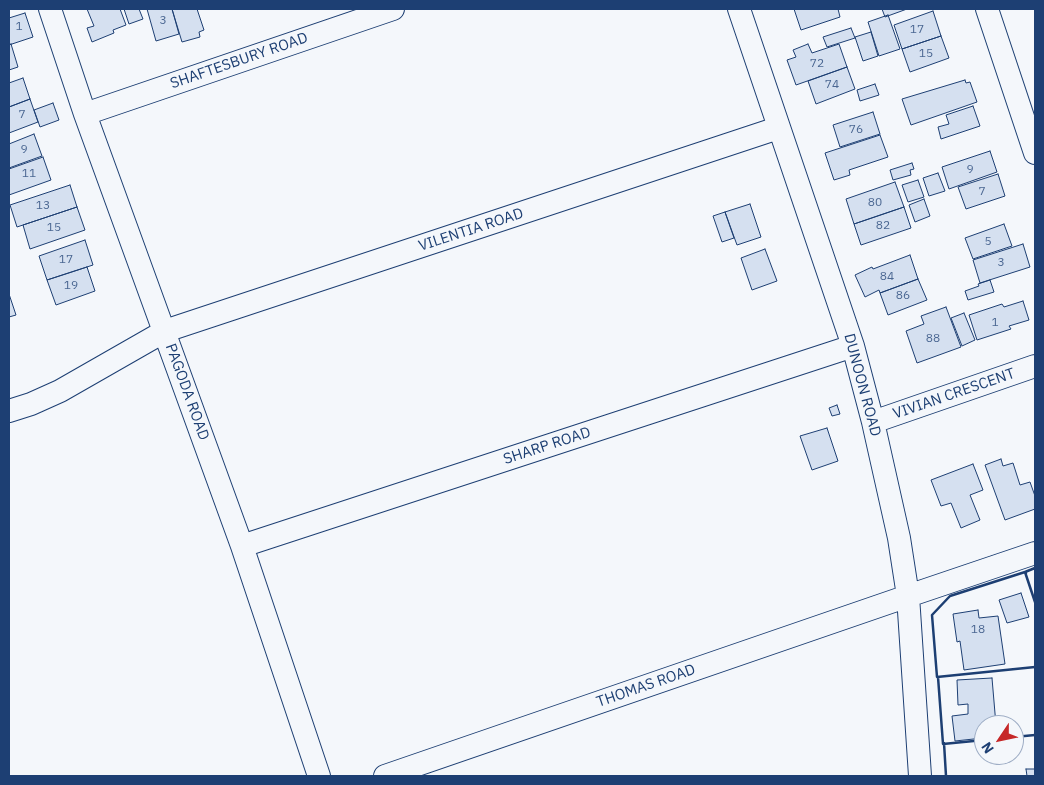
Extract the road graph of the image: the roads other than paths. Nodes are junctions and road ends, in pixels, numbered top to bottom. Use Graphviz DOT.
graph roads {
  1 [pos="50,9"];
  2 [pos="393,9"];
  3 [pos="739,9"];
  4 [pos="987,9"];
  5 [pos="85,114"];
  6 [pos="778,128"];
  7 [pos="1035,153"];
  8 [pos="165,331"];
  9 [pos="853,346"];
  10 [pos="1035,366"];
  11 [pos="9,411"];
  12 [pos="873,422"];
  13 [pos="242,546"];
  14 [pos="1035,553"];
  15 [pos="908,596"];
  16 [pos="319,776"];
  17 [pos="385,776"];
  18 [pos="920,776"];
  1 -- 5 [label="street, PAGODA ROAD"];
  2 -- 5 [label="street, SHAFTESBURY ROAD"];
  3 -- 6 [label="street, DUNOON ROAD"];
  4 -- 7 [label="street"];
  5 -- 8 [label="street, PAGODA ROAD"];
  6 -- 8 [label="street, VILENTIA ROAD"];
  6 -- 9 [label="street, DUNOON ROAD"];
  8 -- 11 [label="street, VILENTIA ROAD"];
  8 -- 13 [label="street, PAGODA ROAD"];
  9 -- 12 [label="street, DUNOON ROAD"];
  9 -- 13 [label="street, SHARP ROAD"];
  10 -- 12 [label="street, VIVIAN CRESCENT"];
  12 -- 15 [label="street, DUNOON ROAD"];
  13 -- 16 [label="street, PAGODA ROAD"];
  14 -- 15 [label="street"];
  15 -- 17 [label="street, THOMAS ROAD"];
  15 -- 18 [label="street, DUNOON ROAD"];
}
